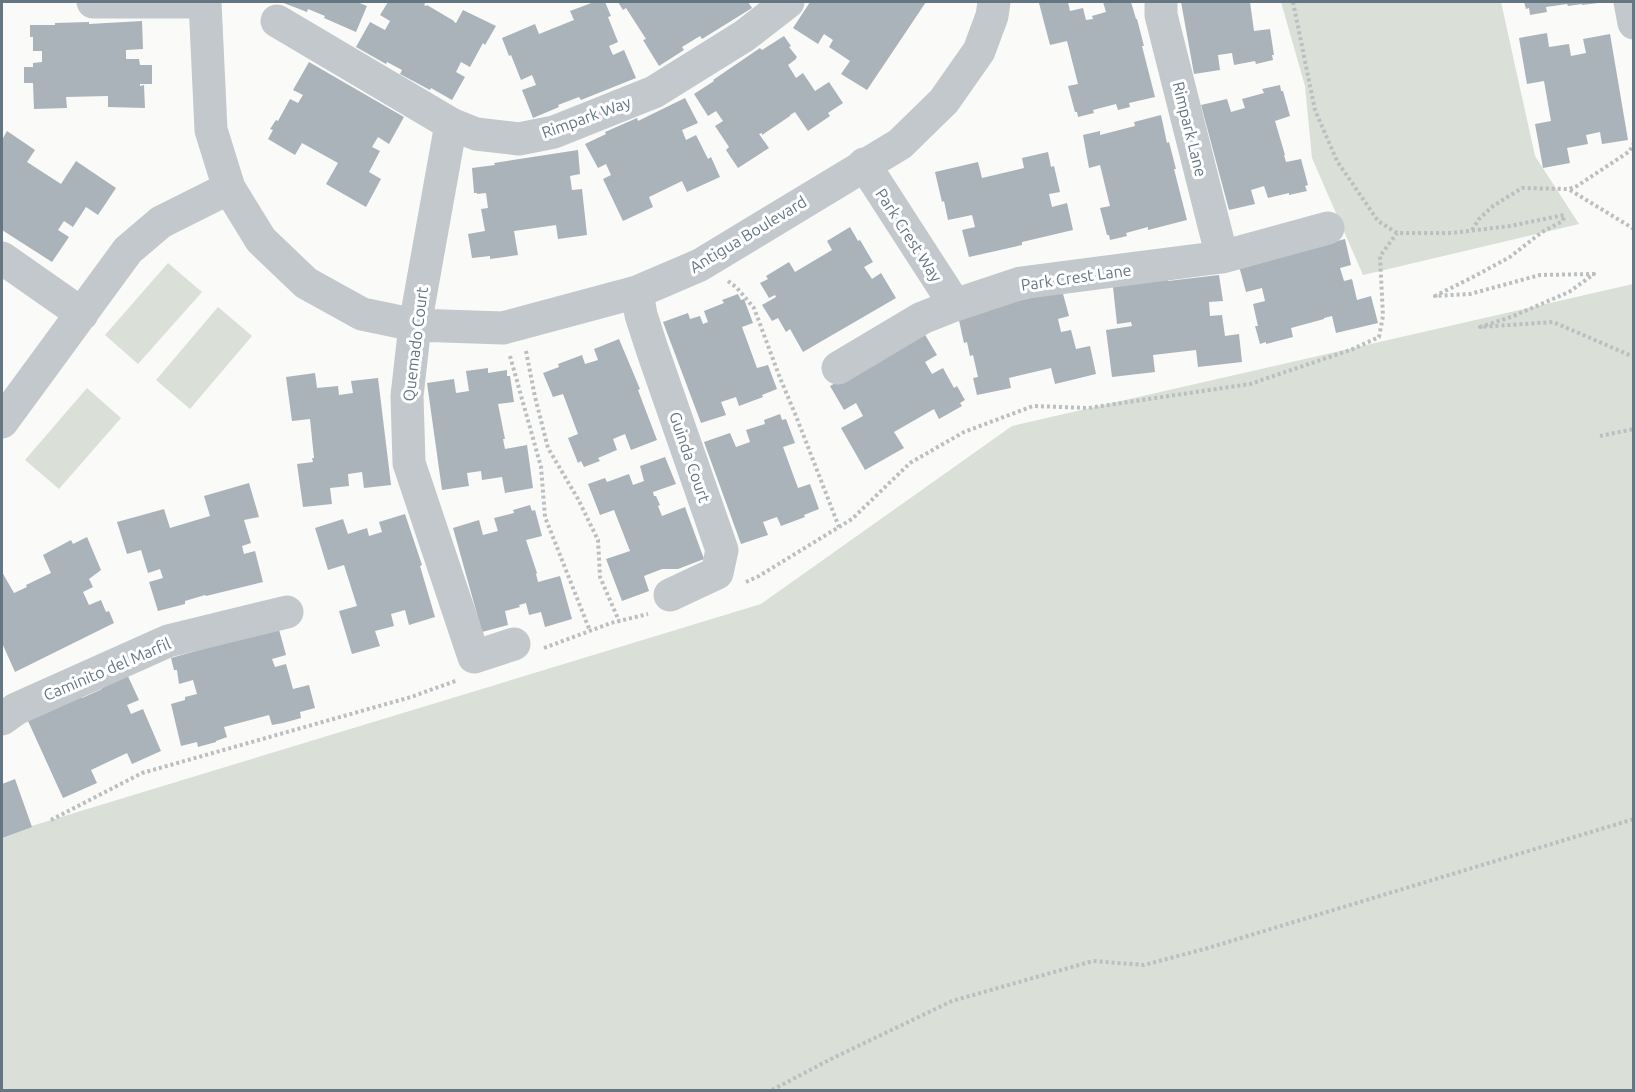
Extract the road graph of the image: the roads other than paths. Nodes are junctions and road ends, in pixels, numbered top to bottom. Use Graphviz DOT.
graph roads {
  1 [pos="93,2"];
  2 [pos="205,2"];
  3 [pos="788,2"];
  4 [pos="994,2"];
  5 [pos="1161,2"];
  6 [pos="1630,2"];
  7 [pos="278,21"];
  8 [pos="1634,23"];
  9 [pos="451,124"];
  10 [pos="864,165"];
  11 [pos="229,188"];
  12 [pos="1328,228"];
  13 [pos="1222,256"];
  14 [pos="2,258"];
  15 [pos="637,292"];
  16 [pos="955,305"];
  17 [pos="82,314"];
  18 [pos="416,326"];
  19 [pos="838,368"];
  20 [pos="2,422"];
  21 [pos="663,603"];
  22 [pos="287,612"];
  23 [pos="524,648"];
  24 [pos="2,719"];
  1 -- 2 [label="street"];
  2 -- 11 [label="street, Antigua Boulevard"];
  3 -- 9 [label="street, Rimpark Way"];
  4 -- 10 [label="street, Antigua Boulevard"];
  5 -- 13 [label="street, Rimpark Lane"];
  6 -- 8 [label="street"];
  7 -- 9 [label="street, Rimpark Way"];
  9 -- 18 [label="street, Quemado Court"];
  10 -- 15 [label="street, Antigua Boulevard"];
  10 -- 16 [label="street, Park Crest Way"];
  11 -- 17 [label="street"];
  11 -- 18 [label="street, Antigua Boulevard"];
  12 -- 13 [label="street, Park Crest Lane"];
  13 -- 16 [label="street, Park Crest Lane"];
  14 -- 17 [label="street"];
  15 -- 18 [label="street, Antigua Boulevard"];
  15 -- 21 [label="street, Guinda Court"];
  16 -- 19 [label="street, Park Crest Lane"];
  17 -- 20 [label="street"];
  18 -- 23 [label="street, Quemado Court"];
  22 -- 24 [label="street, Caminito del Marfil"];
}
